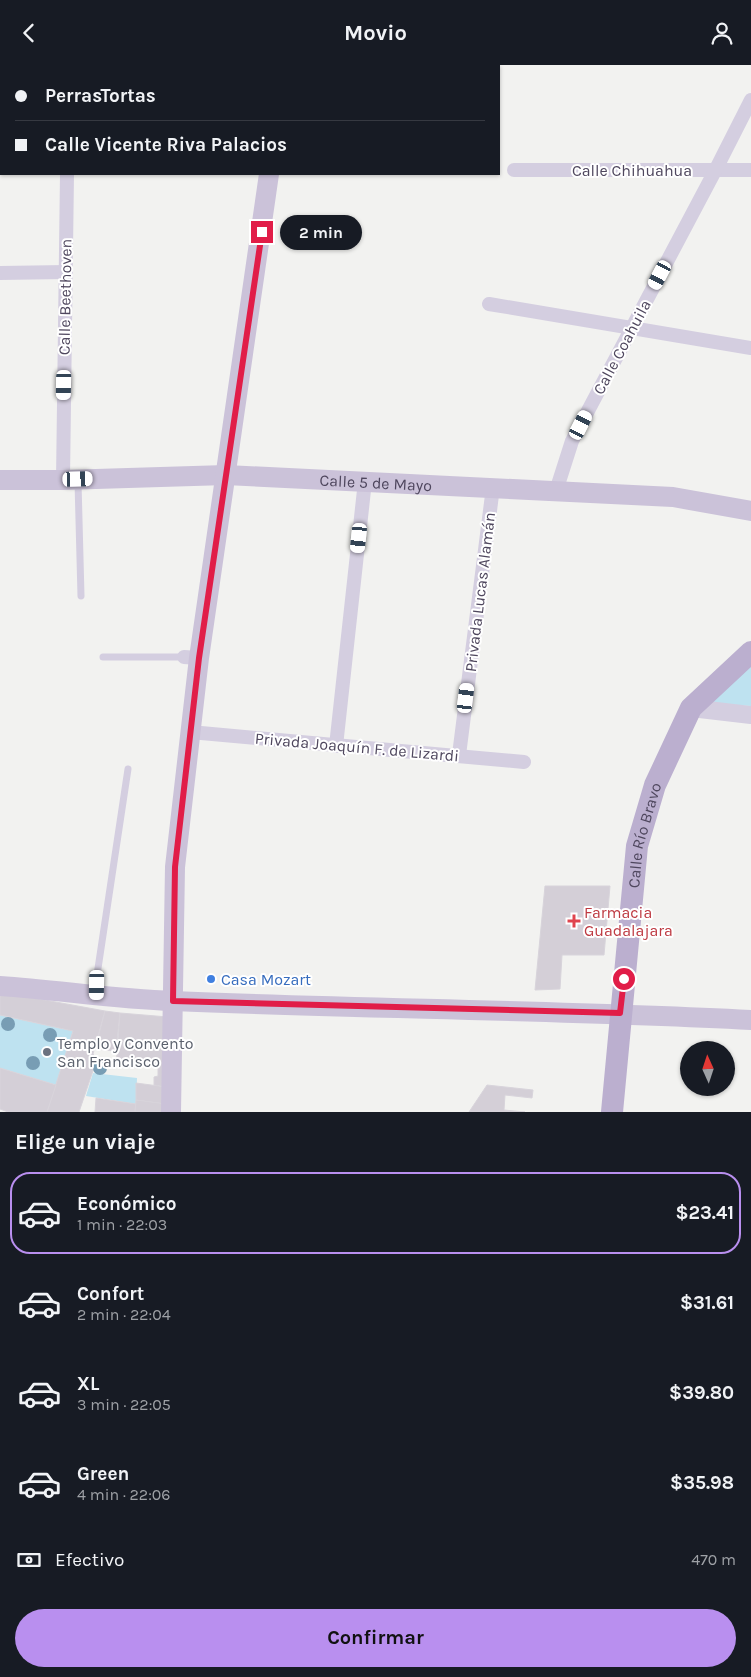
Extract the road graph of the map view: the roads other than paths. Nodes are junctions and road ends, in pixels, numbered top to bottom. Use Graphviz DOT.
graph roads {
  1 [pos="751,99"];
  2 [pos="716,169"];
  3 [pos="514,170"];
  4 [pos="751,170"];
  5 [pos="67,175"];
  6 [pos="269,175"];
  7 [pos="66,272"];
  8 [pos="0,273"];
  9 [pos="489,304"];
  10 [pos="631,328"];
  11 [pos="751,348"];
  12 [pos="226,475"];
  13 [pos="0,480"];
  14 [pos="71,480"];
  15 [pos="365,481"];
  16 [pos="493,487"];
  17 [pos="556,491"];
  18 [pos="751,511"];
  19 [pos="81,596"];
  20 [pos="751,652"];
  21 [pos="104,657"];
  22 [pos="191,657"];
  23 [pos="691,708"];
  24 [pos="751,715"];
  25 [pos="190,732"];
  26 [pos="336,746"];
  27 [pos="459,755"];
  28 [pos="524,762"];
  29 [pos="128,769"];
  30 [pos="0,986"];
  31 [pos="97,996"];
  32 [pos="173,1001"];
  33 [pos="620,1013"];
  34 [pos="751,1020"];
  35 [pos="171,1112"];
  36 [pos="612,1112"];
  1 -- 2 [label="street, Calle Coahuila"];
  2 -- 3 [label="street, Calle Chihuahua"];
  2 -- 4 [label="street, Calle Chihuahua"];
  2 -- 10 [label="street, Calle Coahuila"];
  5 -- 7 [label="street, Calle Beethoven"];
  6 -- 12 [label="main road"];
  7 -- 8 [label="street"];
  7 -- 14 [label="street, Calle Beethoven"];
  9 -- 10 [label="street"];
  10 -- 11 [label="street"];
  10 -- 17 [label="street, Calle Coahuila"];
  12 -- 14 [label="main road, Calle 5 de Mayo"];
  12 -- 15 [label="main road, Calle 5 de Mayo"];
  12 -- 22 [label="main road"];
  13 -- 14 [label="main road, Calle 5 de Mayo"];
  14 -- 19 [label="lane"];
  15 -- 16 [label="main road, Calle 5 de Mayo"];
  15 -- 26 [label="street"];
  16 -- 17 [label="main road, Calle 5 de Mayo"];
  16 -- 27 [label="street, Privada Lucas Alamán"];
  17 -- 18 [label="main road, Calle 5 de Mayo"];
  20 -- 23 [label="main road, Calle Río Bravo"];
  21 -- 22 [label="lane"];
  22 -- 25 [label="main road"];
  23 -- 24 [label="street"];
  23 -- 33 [label="main road, Calle Río Bravo"];
  25 -- 26 [label="street, Privada Joaquín F. de Lizardi"];
  25 -- 32 [label="main road"];
  26 -- 27 [label="street, Privada Joaquín F. de Lizardi"];
  27 -- 28 [label="street, Privada Joaquín F. de Lizardi"];
  29 -- 31 [label="lane"];
  30 -- 31 [label="main road"];
  31 -- 32 [label="main road"];
  32 -- 33 [label="main road"];
  32 -- 35 [label="main road"];
  33 -- 34 [label="main road"];
  33 -- 36 [label="main road, Calle Río Bravo"];
}
